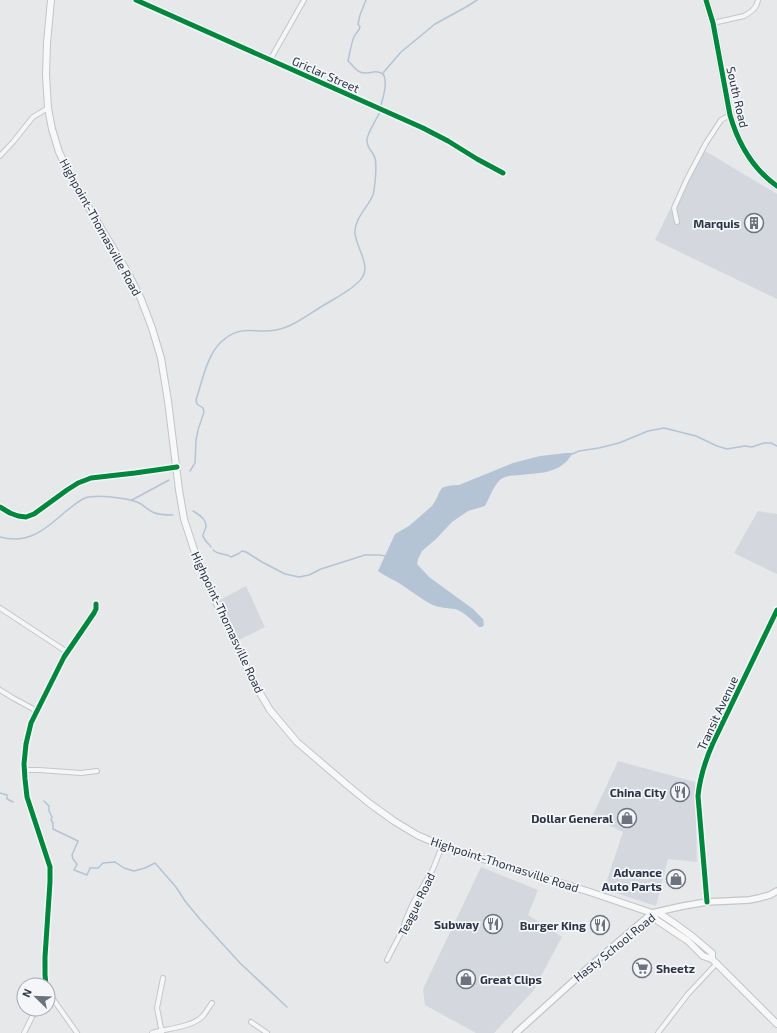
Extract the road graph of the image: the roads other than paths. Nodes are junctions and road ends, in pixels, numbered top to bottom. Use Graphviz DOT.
graph roads {
  1 [pos="51,0"];
  2 [pos="136,0"];
  3 [pos="304,0"];
  4 [pos="706,0"];
  5 [pos="758,0"];
  6 [pos="713,23"];
  7 [pos="270,60"];
  8 [pos="48,108"];
  9 [pos="730,115"];
  10 [pos="0,156"];
  11 [pos="503,173"];
  12 [pos="777,186"];
  13 [pos="676,222"];
  14 [pos="177,467"];
  15 [pos="0,507"];
  16 [pos="96,604"];
  17 [pos="0,608"];
  18 [pos="777,610"];
  19 [pos="67,652"];
  20 [pos="0,690"];
  21 [pos="37,711"];
  22 [pos="24,770"];
  23 [pos="97,771"];
  24 [pos="442,846"];
  25 [pos="777,891"];
  26 [pos="707,902"];
  27 [pos="652,913"];
  28 [pos="387,960"];
  29 [pos="714,961"];
  30 [pos="45,977"];
  31 [pos="163,978"];
  32 [pos="56,1002"];
  33 [pos="212,1003"];
  34 [pos="32,1017"];
  35 [pos="251,1022"];
  36 [pos="777,1024"];
  37 [pos="161,1032"];
  38 [pos="24,1033"];
  39 [pos="77,1033"];
  40 [pos="152,1033"];
  41 [pos="267,1033"];
  42 [pos="516,1033"];
  43 [pos="658,1033"];
  1 -- 8 [label="main road, Highpoint-Thomasville Road"];
  2 -- 7 [label="street, Griclar Street"];
  3 -- 7 [label="street"];
  4 -- 6 [label="street, South Road"];
  5 -- 6 [label="street"];
  6 -- 9 [label="street, South Road"];
  7 -- 11 [label="street, Griclar Street"];
  8 -- 10 [label="street"];
  8 -- 14 [label="main road, Highpoint-Thomasville Road"];
  9 -- 12 [label="street, South Road"];
  9 -- 13 [label="street"];
  14 -- 15 [label="street"];
  14 -- 24 [label="main road, Highpoint-Thomasville Road"];
  16 -- 19 [label="street"];
  17 -- 19 [label="street"];
  18 -- 26 [label="street, Transit Avenue"];
  19 -- 21 [label="street"];
  20 -- 21 [label="street"];
  21 -- 22 [label="street"];
  22 -- 23 [label="street"];
  22 -- 30 [label="street"];
  24 -- 27 [label="main road, Highpoint-Thomasville Road"];
  24 -- 28 [label="street, Teague Road"];
  25 -- 26 [label="street, Hasty School Road"];
  26 -- 27 [label="street, Hasty School Road"];
  27 -- 29 [label="main road, Highpoint-Thomasville Road"];
  27 -- 42 [label="street, Hasty School Road"];
  29 -- 36 [label="main road, Highpoint-Thomasville Road"];
  29 -- 43 [label="street"];
  31 -- 37 [label="street"];
  32 -- 39 [label="street"];
  33 -- 37 [label="street"];
  34 -- 38 [label="street"];
  35 -- 41 [label="street"];
  37 -- 40 [label="street"];
}
